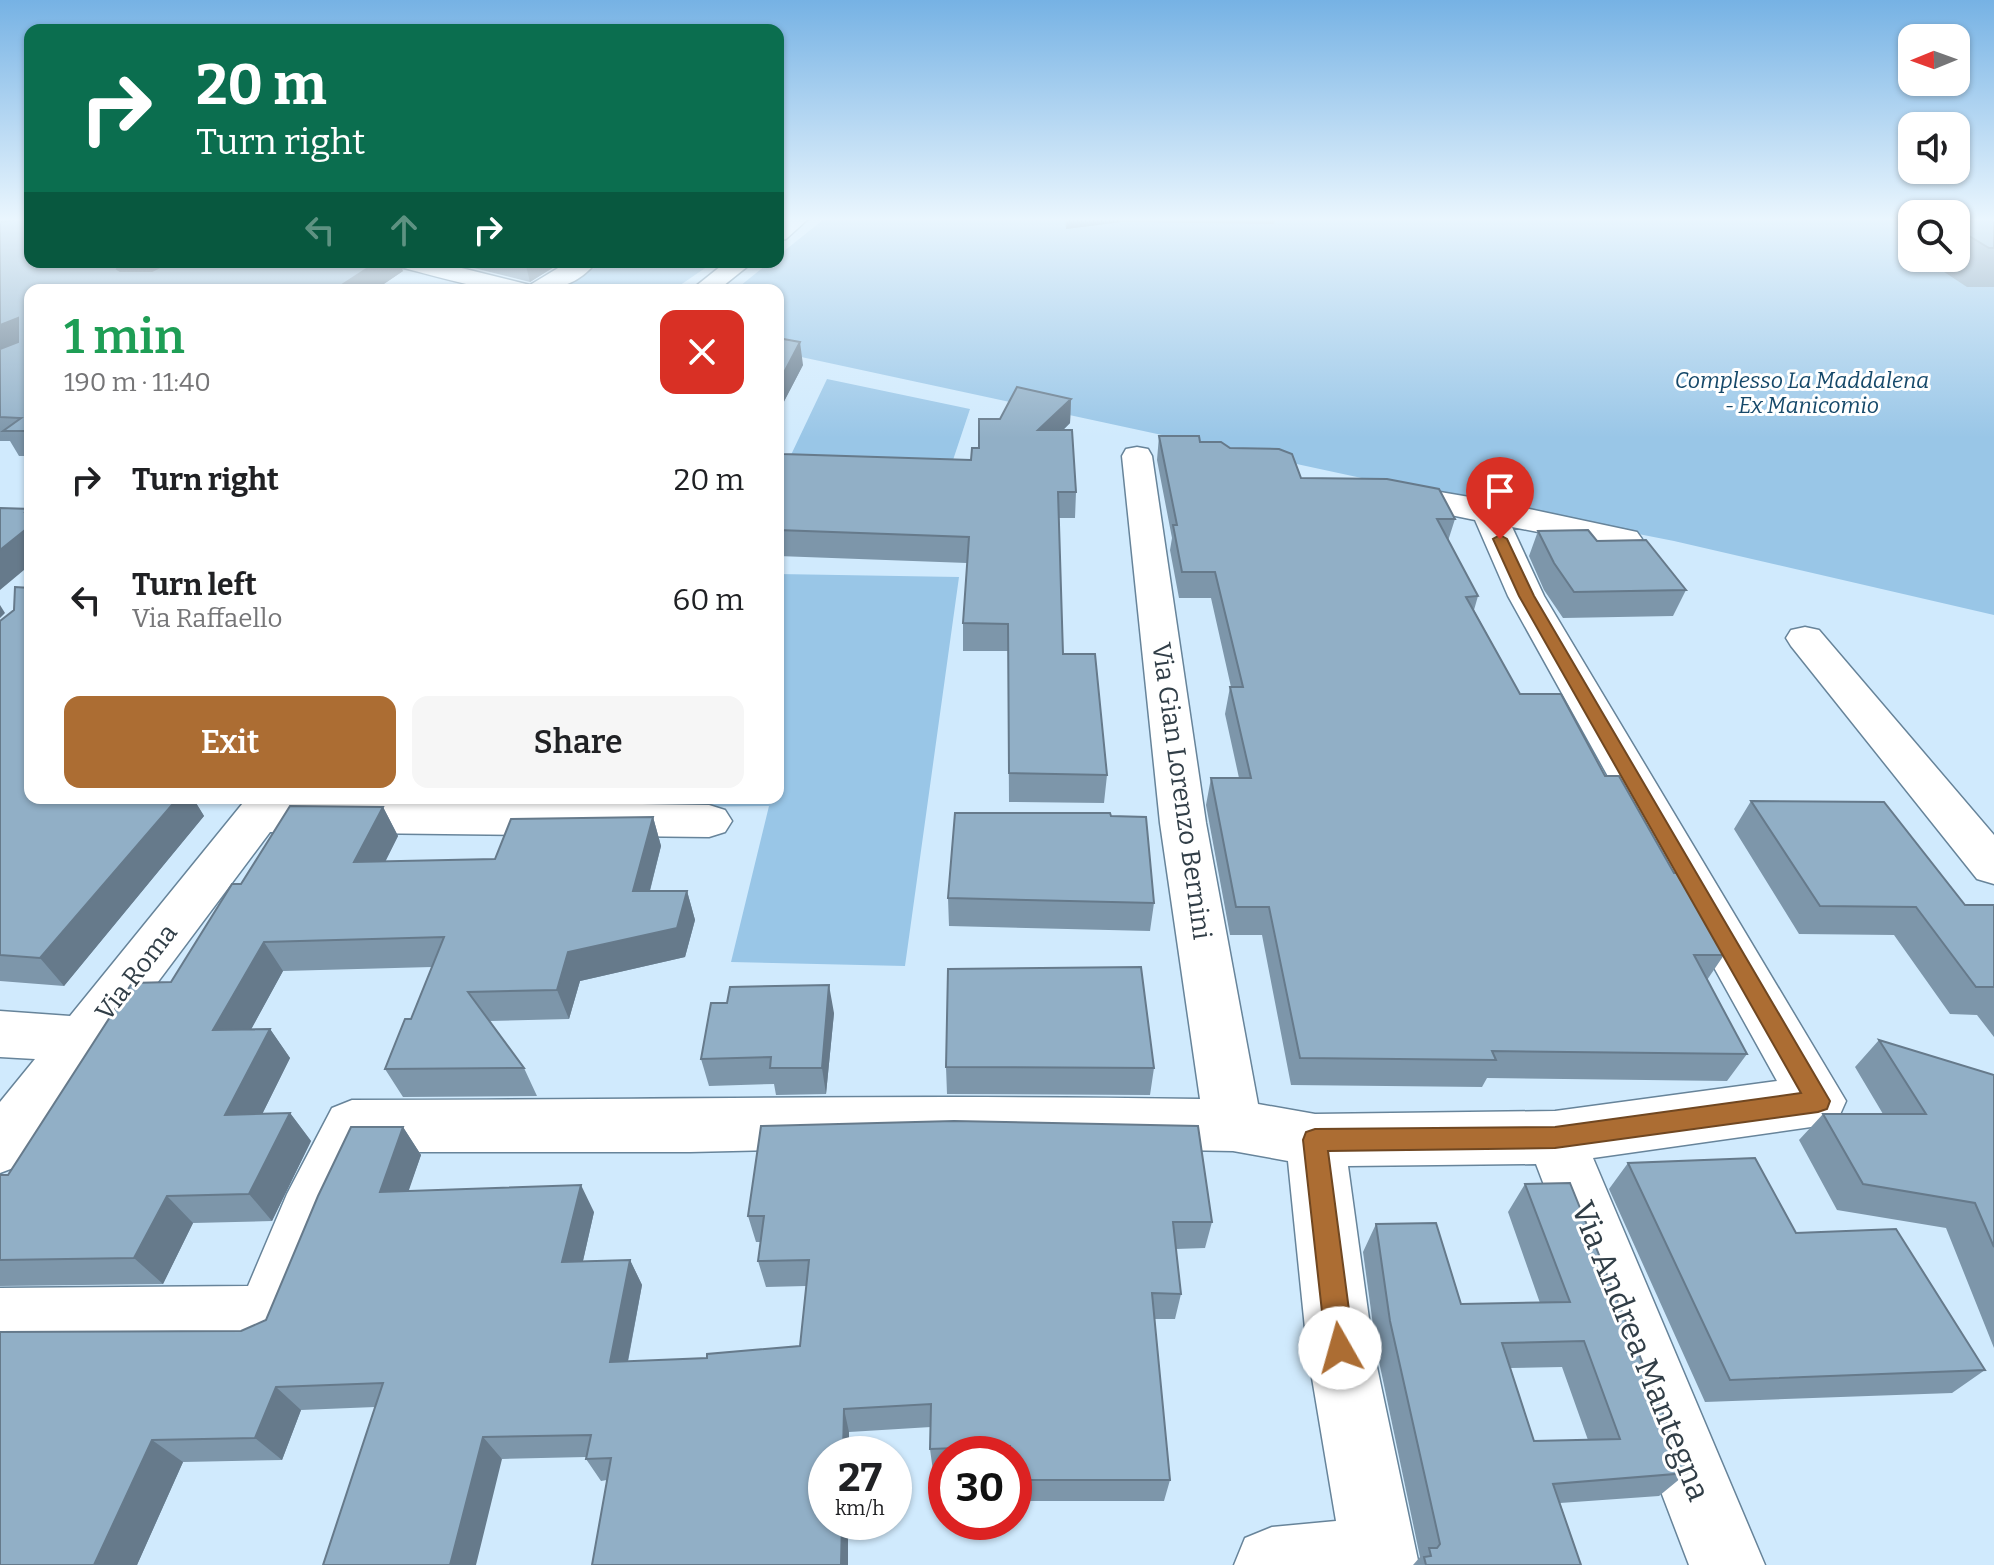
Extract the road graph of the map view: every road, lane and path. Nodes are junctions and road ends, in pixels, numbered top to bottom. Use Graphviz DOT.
graph roads {
  1 [pos="1137,456"];
  2 [pos="1393,494"];
  3 [pos="1487,510"];
  4 [pos="1625,539"];
  5 [pos="1805,638"];
  6 [pos="265,807"];
  7 [pos="709,821"];
  8 [pos="1137,822"];
  9 [pos="1183,823"];
  10 [pos="1994,867"];
  11 [pos="0,1034"];
  12 [pos="82,1040"];
  13 [pos="1233,1125"];
  14 [pos="1555,1137"];
  15 [pos="1315,1140"];
  16 [pos="0,1146"];
  17 [pos="0,1321"];
  18 [pos="1380,1560"];
  19 [pos="1272,1565"];
  20 [pos="1727,1565"];
  1 -- 9 [label="street, Via Gian Lorenzo Bernini"];
  2 -- 3 [label="street"];
  3 -- 4 [label="street"];
  3 -- 14 [label="street"];
  5 -- 10 [label="street"];
  6 -- 7 [label="street"];
  6 -- 12 [label="street, Via Roma"];
  8 -- 9 [label="street"];
  9 -- 13 [label="street, Via Gian Lorenzo Bernini"];
  11 -- 12 [label="street"];
  12 -- 16 [label="street, Via Roma"];
  13 -- 15 [label="street"];
  13 -- 17 [label="street"];
  14 -- 15 [label="street"];
  14 -- 20 [label="street, Via Andrea Mantegna"];
  15 -- 18 [label="street"];
  18 -- 19 [label="street"];
}
